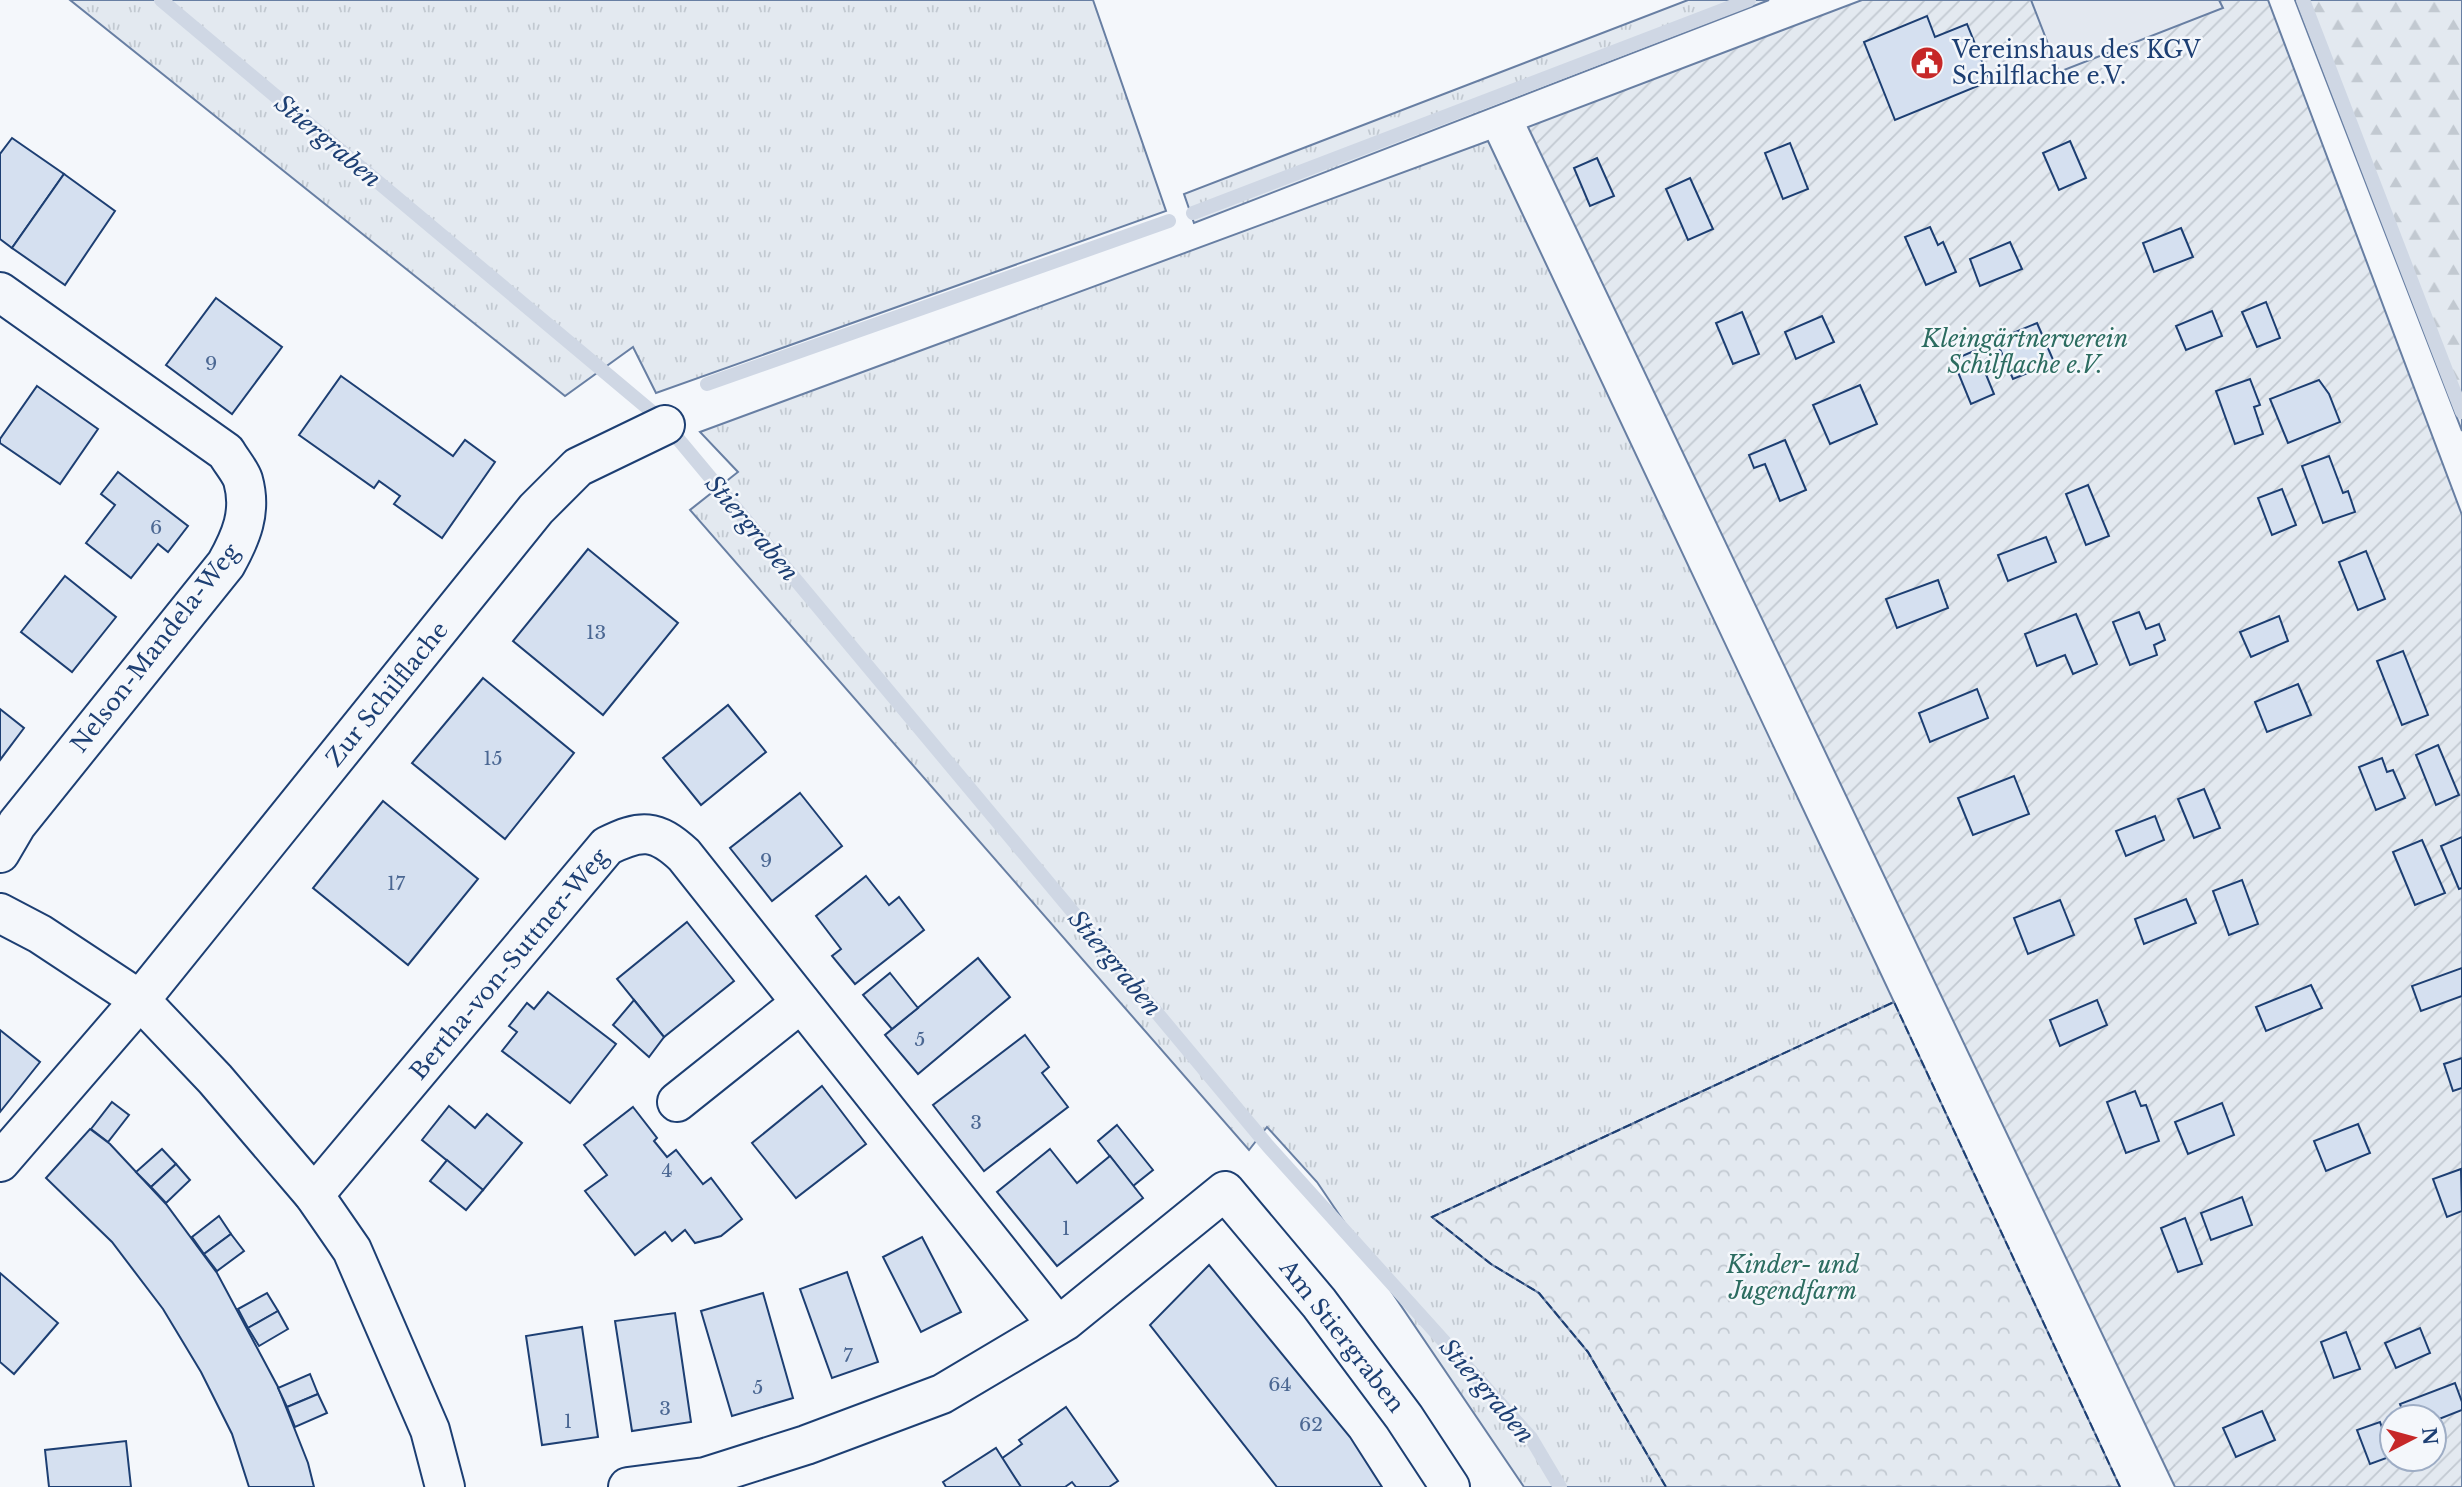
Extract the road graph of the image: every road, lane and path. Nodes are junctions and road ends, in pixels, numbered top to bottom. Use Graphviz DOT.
graph roads {
  1 [pos="6,307"];
  2 [pos="665,425"];
  3 [pos="0,853"];
  4 [pos="0,913"];
  5 [pos="140,1000"];
  6 [pos="801,1003"];
  7 [pos="677,1102"];
  8 [pos="0,1162"];
  9 [pos="314,1195"];
  10 [pos="1057,1325"];
  11 [pos="445,1487"];
  12 [pos="628,1487"];
  13 [pos="1450,1487"];
  1 -- 3 [label="street, Nelson-Mandela-Weg"];
  2 -- 5 [label="street, Zur Schilflache"];
  4 -- 5 [label="street"];
  5 -- 8 [label="street, Zur Schilflache"];
  5 -- 9 [label="street"];
  6 -- 7 [label="street"];
  6 -- 9 [label="street, Bertha-von-Suttner-Weg"];
  6 -- 10 [label="street, Bertha-von-Suttner-Weg"];
  9 -- 11 [label="street"];
  10 -- 12 [label="street"];
  10 -- 13 [label="street, Am Stiergraben"];
}
